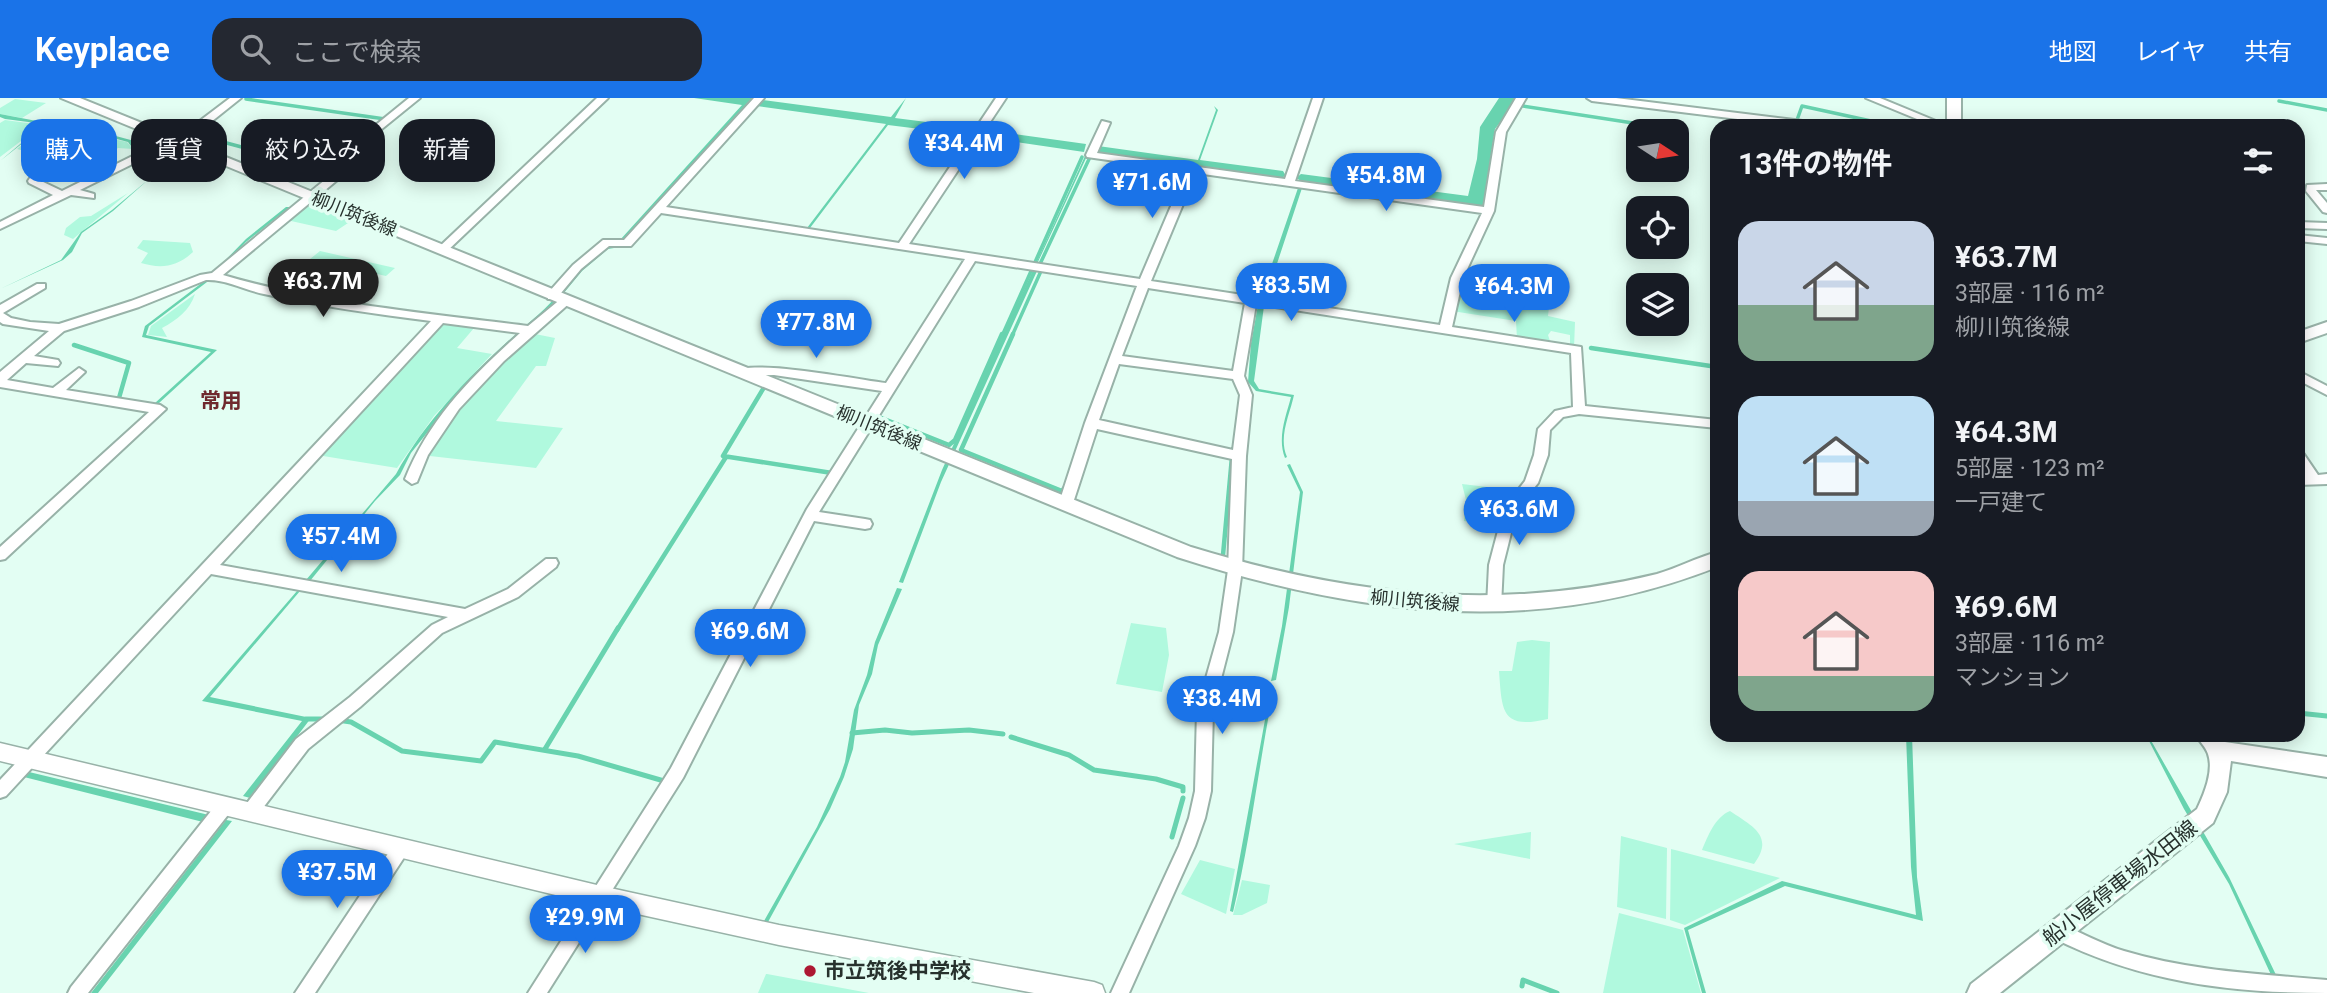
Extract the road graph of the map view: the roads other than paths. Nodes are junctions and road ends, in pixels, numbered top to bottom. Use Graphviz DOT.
graph roads {
  1 [pos="68,98"];
  2 [pos="236,98"];
  3 [pos="415,98"];
  4 [pos="603,98"];
  5 [pos="759,98"];
  6 [pos="1001,98"];
  7 [pos="1318,98"];
  8 [pos="1521,98"];
  9 [pos="1592,98"];
  10 [pos="1708,98"];
  11 [pos="1871,98"];
  12 [pos="1954,98"];
  13 [pos="1708,112"];
  14 [pos="209,119"];
  15 [pos="1742,119"];
  16 [pos="1925,119"];
  17 [pos="1954,119"];
  18 [pos="131,123"];
  19 [pos="1105,123"];
  20 [pos="131,161"];
  21 [pos="227,162"];
  22 [pos="1192,169"];
  23 [pos="36,182"];
  24 [pos="1290,182"];
  25 [pos="2327,187"];
  26 [pos="64,193"];
  27 [pos="90,196"];
  28 [pos="312,197"];
  29 [pos="659,209"];
  30 [pos="2327,210"];
  31 [pos="1489,211"];
  32 [pos="2305,225"];
  33 [pos="0,226"];
  34 [pos="2327,226"];
  35 [pos="2305,239"];
  36 [pos="2327,241"];
  37 [pos="902,247"];
  38 [pos="442,250"];
  39 [pos="972,257"];
  40 [pos="215,276"];
  41 [pos="1142,284"];
  42 [pos="41,286"];
  43 [pos="559,298"];
  44 [pos="1251,301"];
  45 [pos="1,317"];
  46 [pos="439,320"];
  47 [pos="2327,327"];
  48 [pos="60,328"];
  49 [pos="528,330"];
  50 [pos="1445,331"];
  51 [pos="2305,335"];
  52 [pos="23,359"];
  53 [pos="1114,359"];
  54 [pos="54,363"];
  55 [pos="79,372"];
  56 [pos="740,372"];
  57 [pos="1238,376"];
  58 [pos="2305,379"];
  59 [pos="0,381"];
  60 [pos="889,388"];
  61 [pos="2327,391"];
  62 [pos="55,392"];
  63 [pos="1579,410"];
  64 [pos="867,423"];
  65 [pos="1091,423"];
  66 [pos="1710,423"];
  67 [pos="1239,456"];
  68 [pos="2305,463"];
  69 [pos="412,479"];
  70 [pos="2320,479"];
  71 [pos="1066,503"];
  72 [pos="811,516"];
  73 [pos="865,524"];
  74 [pos="0,555"];
  75 [pos="1710,562"];
  76 [pos="551,563"];
  77 [pos="209,568"];
  78 [pos="1235,570"];
  79 [pos="1494,606"];
  80 [pos="467,615"];
  81 [pos="2213,743"];
  82 [pos="0,752"];
  83 [pos="30,759"];
  84 [pos="2326,768"];
  85 [pos="0,792"];
  86 [pos="225,806"];
  87 [pos="250,811"];
  88 [pos="401,848"];
  89 [pos="601,896"];
  90 [pos="2059,932"];
  91 [pos="2197,985"];
  92 [pos="2327,989"];
  93 [pos="77,993"];
  94 [pos="304,993"];
  95 [pos="537,993"];
  96 [pos="1094,993"];
  97 [pos="1120,993"];
  98 [pos="1980,993"];
  1 -- 18 [label="main road, 柳川筑後線"];
  2 -- 14 [label="street"];
  3 -- 28 [label="street"];
  4 -- 38 [label="street"];
  5 -- 29 [label="street"];
  6 -- 37 [label="street"];
  7 -- 24 [label="street"];
  8 -- 31 [label="street"];
  9 -- 13 [label="street"];
  10 -- 13 [label="street"];
  11 -- 16 [label="street"];
  12 -- 17 [label="main road"];
  13 -- 15 [label="street"];
  19 -- 22 [label="street"];
  20 -- 26 [label="street"];
  21 -- 28 [label="main road, 柳川筑後線"];
  22 -- 24 [label="street"];
  22 -- 41 [label="street"];
  23 -- 26 [label="street"];
  24 -- 31 [label="street"];
  25 -- 30 [label="street"];
  26 -- 27 [label="street"];
  26 -- 33 [label="street"];
  28 -- 38 [label="main road, 柳川筑後線"];
  28 -- 40 [label="street"];
  29 -- 37 [label="street"];
  29 -- 43 [label="street"];
  31 -- 50 [label="street"];
  32 -- 34 [label="street"];
  35 -- 36 [label="street"];
  37 -- 39 [label="street"];
  38 -- 43 [label="main road, 柳川筑後線"];
  39 -- 41 [label="street"];
  39 -- 60 [label="street"];
  40 -- 46 [label="street"];
  40 -- 48 [label="street"];
  41 -- 44 [label="street"];
  41 -- 53 [label="street"];
  42 -- 45 [label="street"];
  43 -- 49 [label="street"];
  43 -- 56 [label="main road, 柳川筑後線"];
  44 -- 50 [label="street"];
  44 -- 57 [label="street"];
  45 -- 48 [label="street"];
  46 -- 49 [label="street"];
  46 -- 77 [label="street"];
  47 -- 51 [label="main road"];
  48 -- 52 [label="street"];
  49 -- 69 [label="street"];
  50 -- 63 [label="street"];
  52 -- 54 [label="street"];
  52 -- 59 [label="street"];
  53 -- 57 [label="street"];
  53 -- 65 [label="street"];
  55 -- 62 [label="street"];
  56 -- 60 [label="street"];
  56 -- 64 [label="main road, 柳川筑後線"];
  57 -- 67 [label="street"];
  58 -- 61 [label="street"];
  59 -- 62 [label="street"];
  60 -- 64 [label="street"];
  62 -- 74 [label="street"];
  63 -- 66 [label="street"];
  63 -- 79 [label="street"];
  64 -- 71 [label="main road, 柳川筑後線"];
  64 -- 72 [label="street"];
  65 -- 67 [label="street"];
  65 -- 71 [label="street"];
  67 -- 78 [label="street"];
  68 -- 70 [label="street"];
  71 -- 78 [label="main road, 柳川筑後線"];
  72 -- 73 [label="street"];
  72 -- 89 [label="street"];
  75 -- 79 [label="main road, 柳川筑後線"];
  76 -- 80 [label="street"];
  77 -- 80 [label="street"];
  77 -- 83 [label="street"];
  78 -- 79 [label="main road, 柳川筑後線"];
  78 -- 97 [label="street"];
  80 -- 87 [label="street"];
  81 -- 84 [label="main road"];
  81 -- 90 [label="main road, 船小屋停車場水田線"];
  82 -- 83 [label="street"];
  83 -- 85 [label="street"];
  83 -- 86 [label="street"];
  86 -- 87 [label="street"];
  86 -- 93 [label="street"];
  87 -- 88 [label="street"];
  88 -- 89 [label="street"];
  88 -- 94 [label="street"];
  89 -- 95 [label="street"];
  89 -- 96 [label="street"];
  90 -- 91 [label="street"];
  90 -- 98 [label="main road, 船小屋停車場水田線"];
  91 -- 92 [label="street"];
}
